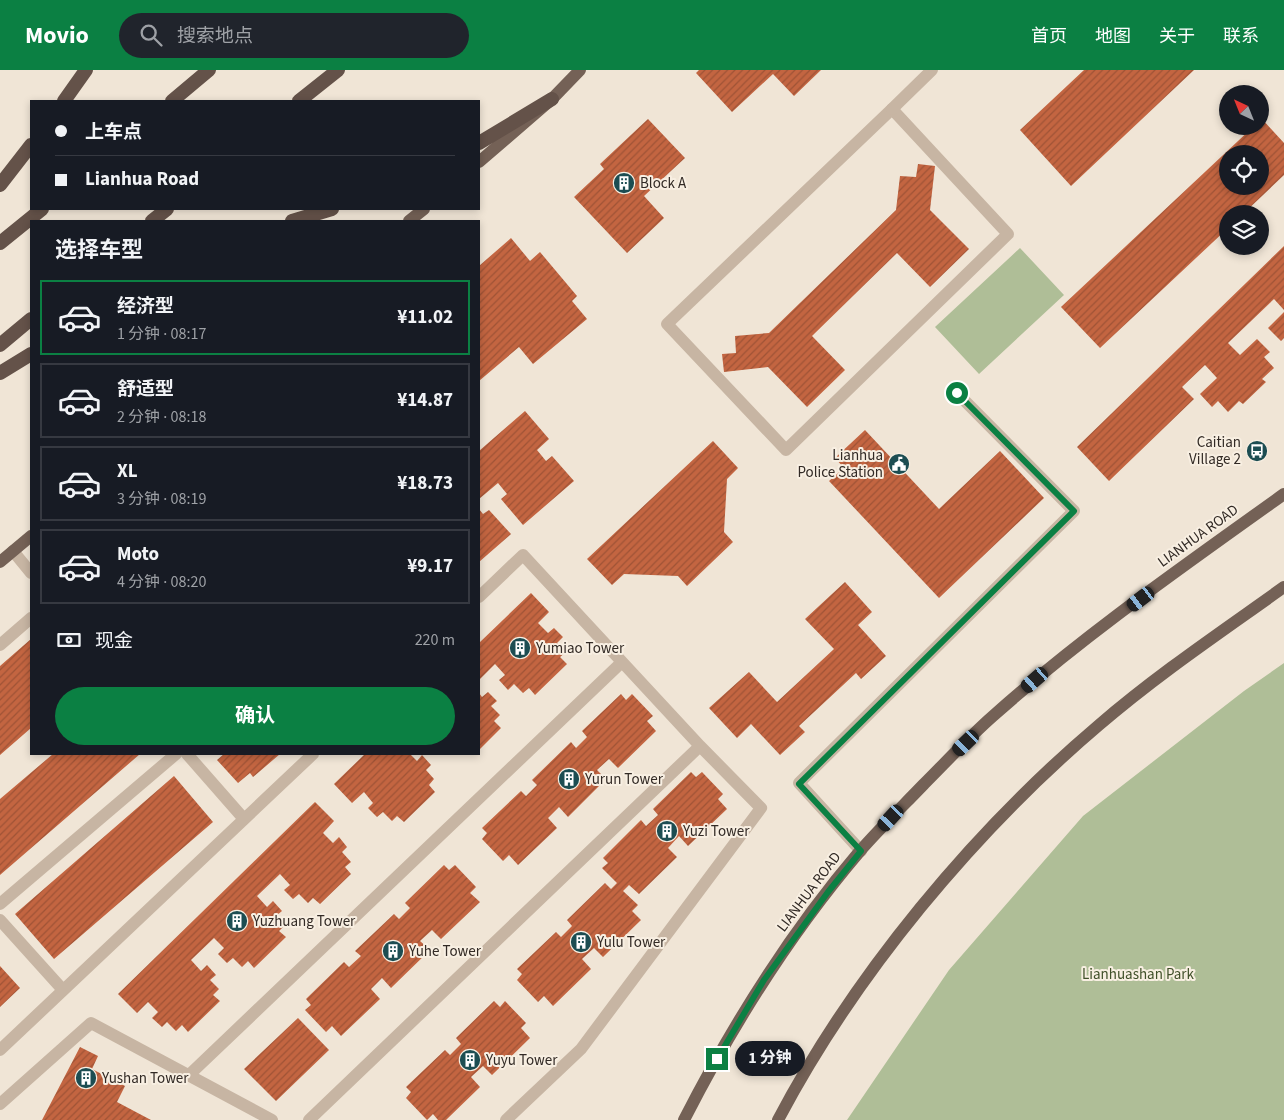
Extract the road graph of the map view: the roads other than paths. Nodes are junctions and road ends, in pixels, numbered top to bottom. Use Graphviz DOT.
graph roads {
  1 [pos="86,70"];
  2 [pos="209,70"];
  3 [pos="338,70"];
  4 [pos="580,70"];
  5 [pos="932,70"];
  6 [pos="552,99"];
  7 [pos="65,100"];
  8 [pos="173,100"];
  9 [pos="300,100"];
  10 [pos="892,109"];
  11 [pos="480,142"];
  12 [pos="30,146"];
  13 [pos="480,161"];
  14 [pos="0,185"];
  15 [pos="41,210"];
  16 [pos="166,210"];
  17 [pos="329,210"];
  18 [pos="423,210"];
  19 [pos="153,220"];
  20 [pos="295,220"];
  21 [pos="411,220"];
  22 [pos="0,243"];
  23 [pos="30,321"];
  24 [pos="0,345"];
  25 [pos="30,355"];
  26 [pos="0,373"];
  27 [pos="957,393"];
  28 [pos="1284,494"];
  29 [pos="30,537"];
  30 [pos="13,551"];
  31 [pos="0,562"];
  32 [pos="30,572"];
  33 [pos="1284,587"];
  34 [pos="480,596"];
  35 [pos="30,619"];
  36 [pos="0,645"];
  37 [pos="622,662"];
  38 [pos="700,746"];
  39 [pos="175,755"];
  40 [pos="188,755"];
  41 [pos="312,755"];
  42 [pos="244,819"];
  43 [pos="861,851"];
  44 [pos="0,904"];
  45 [pos="0,920"];
  46 [pos="63,990"];
  47 [pos="0,1050"];
  48 [pos="189,1075"];
  49 [pos="0,1104"];
  50 [pos="272,1120"];
  51 [pos="309,1120"];
  52 [pos="506,1120"];
  53 [pos="684,1120"];
  54 [pos="778,1120"];
  1 -- 7 [label="highway"];
  2 -- 8 [label="highway"];
  3 -- 9 [label="highway"];
  4 -- 6 [label="main road"];
  5 -- 10 [label="street"];
  6 -- 11 [label="highway"];
  6 -- 13 [label="main road"];
  10 -- 10 [label="street"];
  12 -- 14 [label="highway"];
  15 -- 22 [label="highway"];
  16 -- 19 [label="highway"];
  17 -- 20 [label="highway"];
  18 -- 21 [label="main road"];
  23 -- 24 [label="highway"];
  25 -- 26 [label="highway"];
  27 -- 43 [label="street"];
  28 -- 43 [label="main road, LIANHUA ROAD"];
  29 -- 30 [label="main road"];
  30 -- 31 [label="main road"];
  30 -- 32 [label="street"];
  33 -- 54 [label="main road"];
  34 -- 37 [label="street"];
  35 -- 36 [label="street"];
  37 -- 38 [label="street"];
  37 -- 48 [label="street"];
  38 -- 51 [label="street"];
  38 -- 52 [label="street"];
  39 -- 44 [label="street"];
  40 -- 42 [label="street"];
  41 -- 42 [label="street"];
  42 -- 46 [label="street"];
  43 -- 53 [label="main road, LIANHUA ROAD"];
  45 -- 46 [label="street"];
  46 -- 47 [label="street"];
  48 -- 49 [label="street"];
  48 -- 50 [label="street"];
}
